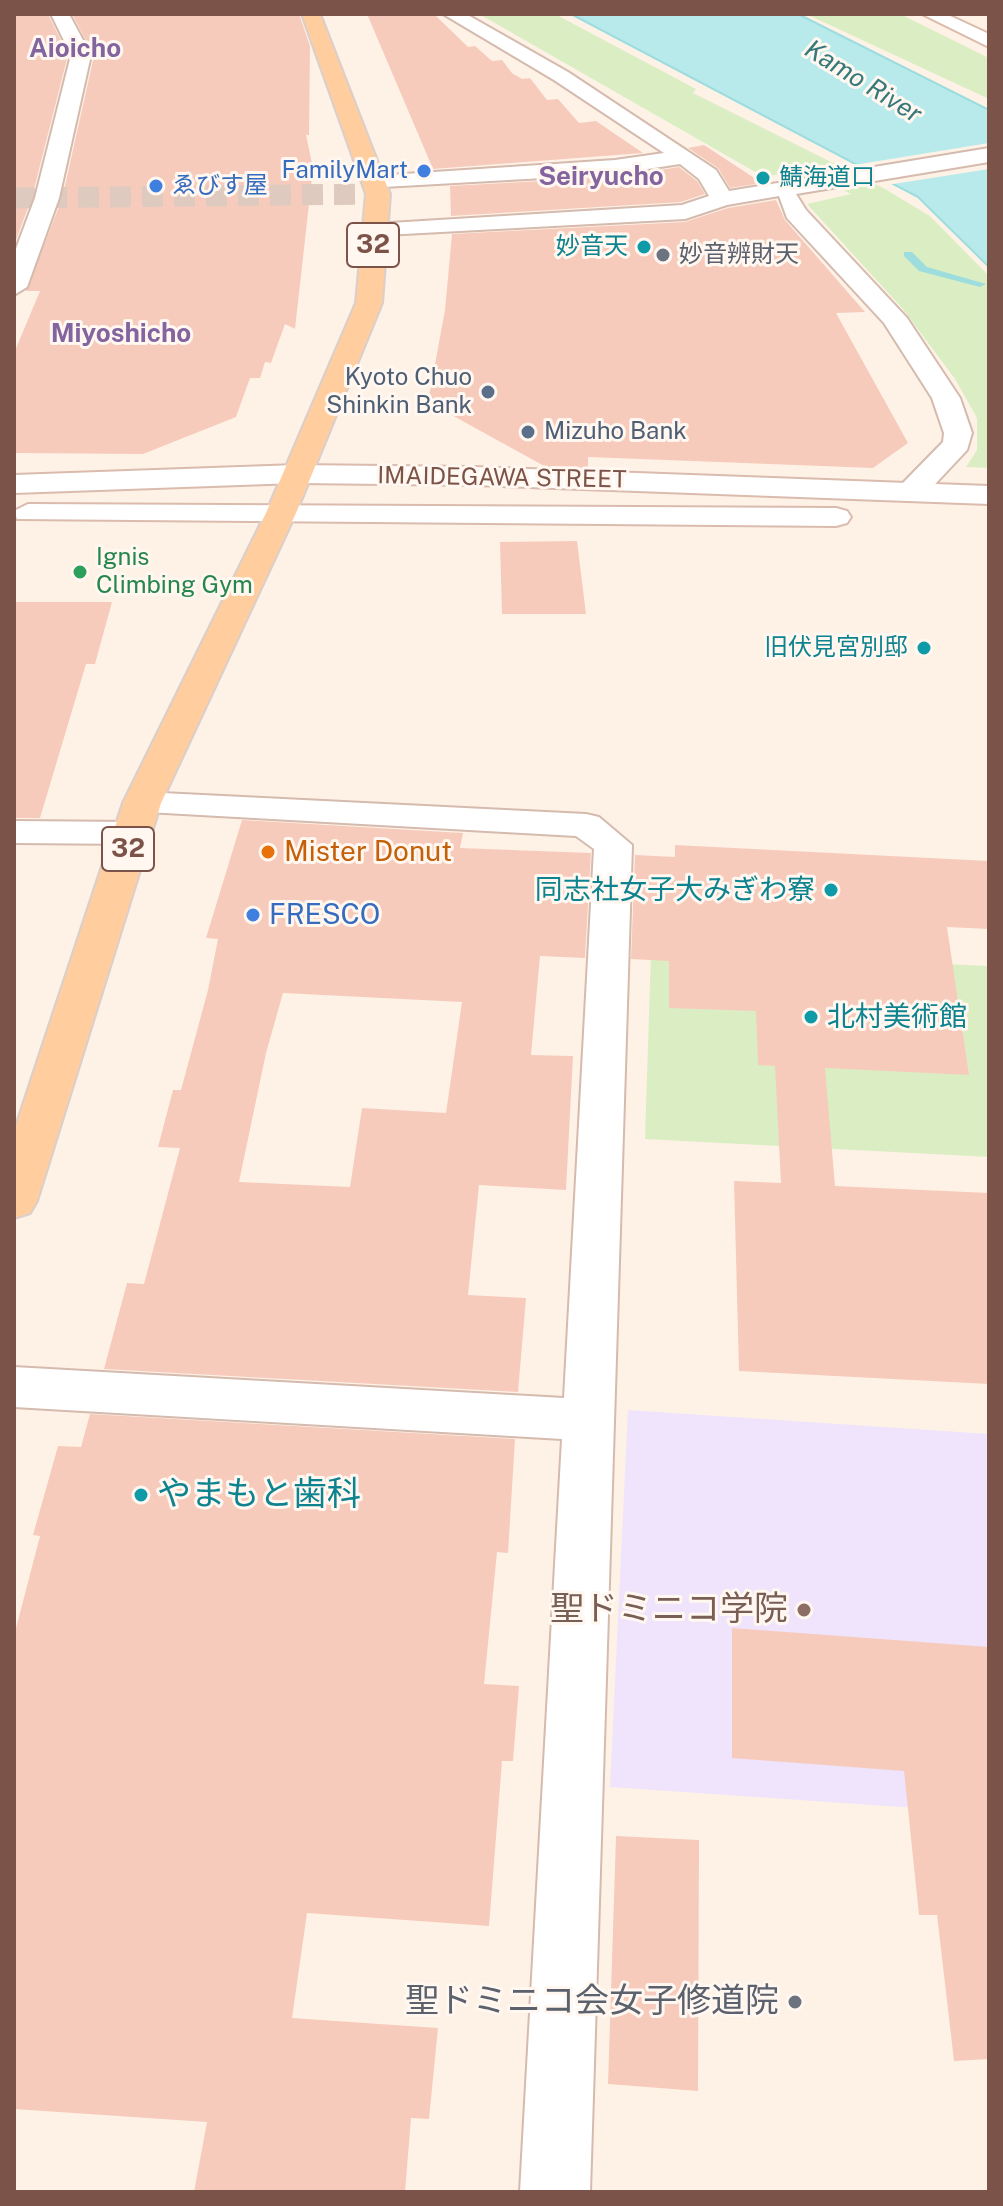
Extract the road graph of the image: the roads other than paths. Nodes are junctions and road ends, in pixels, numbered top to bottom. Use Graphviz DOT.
graph roads {
  1 [pos="60,14"];
  2 [pos="311,14"];
  3 [pos="452,14"];
  4 [pos="931,14"];
  5 [pos="989,41"];
  6 [pos="989,155"];
  7 [pos="684,157"];
  8 [pos="374,183"];
  9 [pos="788,193"];
  10 [pos="722,199"];
  11 [pos="375,222"];
  12 [pos="14,287"];
  13 [pos="297,474"];
  14 [pos="14,484"];
  15 [pos="912,491"];
  16 [pos="980,506"];
  17 [pos="14,513"];
  18 [pos="281,513"];
  19 [pos="138,818"];
  20 [pos="14,832"];
  21 [pos="14,1201"];
  22 [pos="14,1387"];
  23 [pos="588,1420"];
  24 [pos="555,2192"];
  1 -- 12 [label="street"];
  2 -- 8 [label="main road, 32"];
  3 -- 7 [label="street"];
  4 -- 5 [label="street"];
  6 -- 9 [label="street"];
  7 -- 8 [label="street"];
  7 -- 10 [label="street"];
  8 -- 11 [label="main road, 32"];
  9 -- 10 [label="street"];
  9 -- 15 [label="street"];
  10 -- 11 [label="street"];
  11 -- 13 [label="main road, 32"];
  13 -- 14 [label="street, IMAIDEGAWA STREET"];
  13 -- 15 [label="street, IMAIDEGAWA STREET"];
  13 -- 18 [label="main road, 32"];
  15 -- 16 [label="street, IMAIDEGAWA STREET"];
  16 -- 18 [label="street, IMAIDEGAWA STREET"];
  17 -- 18 [label="street, IMAIDEGAWA STREET"];
  18 -- 19 [label="main road, 32"];
  19 -- 20 [label="street"];
  19 -- 21 [label="main road, 32"];
  19 -- 23 [label="street"];
  22 -- 23 [label="street"];
  23 -- 24 [label="street"];
}
